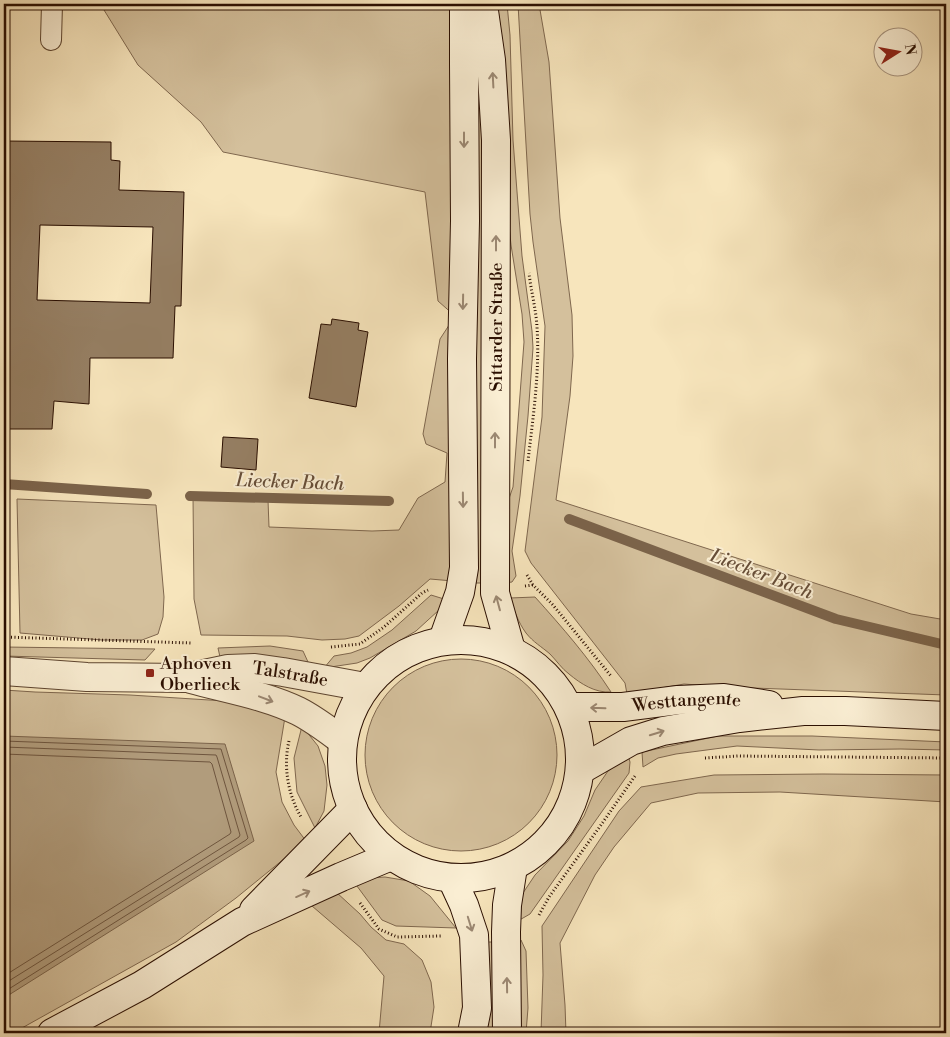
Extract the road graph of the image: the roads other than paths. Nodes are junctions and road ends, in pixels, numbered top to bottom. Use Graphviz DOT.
graph roads {
  1 [pos="52,4"];
  2 [pos="464,4"];
  3 [pos="482,4"];
  4 [pos="51,40"];
  5 [pos="443,640"];
  6 [pos="511,650"];
  7 [pos="4,672"];
  8 [pos="185,678"];
  9 [pos="365,687"];
  10 [pos="569,707"];
  11 [pos="803,711"];
  12 [pos="946,716"];
  13 [pos="343,741"];
  14 [pos="582,769"];
  15 [pos="353,809"];
  16 [pos="391,856"];
  17 [pos="513,867"];
  18 [pos="452,879"];
  19 [pos="242,922"];
  20 [pos="52,1033"];
  21 [pos="472,1033"];
  22 [pos="508,1033"];
  1 -- 4 [label="lane"];
  2 -- 5 [label="main road, Sittarder Straße, one-way"];
  6 -- 3 [label="main road, Sittarder Straße, one-way"];
  5 -- 6 [label="main road"];
  5 -- 9 [label="main road"];
  6 -- 10 [label="main road"];
  7 -- 8 [label="main road, Talstraße"];
  8 -- 9 [label="main road, Talstraße"];
  8 -- 13 [label="main road, Talstraße, one-way"];
  9 -- 13 [label="main road"];
  11 -- 10 [label="main road, Westtangente, one-way"];
  10 -- 14 [label="main road"];
  11 -- 12 [label="main road, Westtangente"];
  14 -- 11 [label="main road, Westtangente, one-way"];
  13 -- 15 [label="main road"];
  14 -- 17 [label="main road"];
  15 -- 16 [label="main road"];
  15 -- 19 [label="main road"];
  16 -- 18 [label="main road"];
  19 -- 16 [label="main road, one-way"];
  17 -- 18 [label="main road"];
  22 -- 17 [label="main road, one-way"];
  18 -- 21 [label="main road, one-way"];
  19 -- 20 [label="main road"];
}
